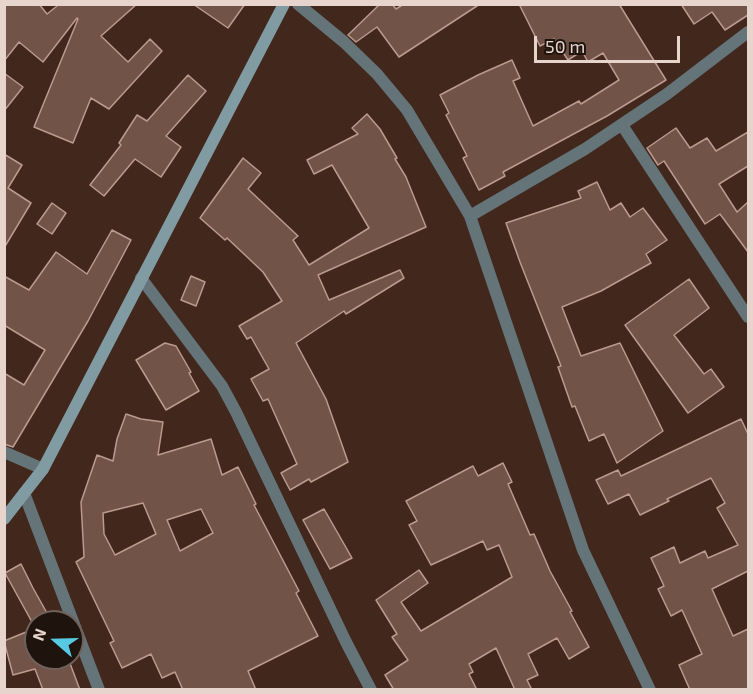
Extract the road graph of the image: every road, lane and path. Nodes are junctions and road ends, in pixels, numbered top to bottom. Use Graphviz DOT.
graph roads {
  1 [pos="284,4"];
  2 [pos="298,4"];
  3 [pos="748,32"];
  4 [pos="622,125"];
  5 [pos="470,216"];
  6 [pos="141,278"];
  7 [pos="748,317"];
  8 [pos="4,452"];
  9 [pos="43,469"];
  10 [pos="24,493"];
  11 [pos="4,519"];
  12 [pos="99,690"];
  13 [pos="372,690"];
  14 [pos="650,690"];
  1 -- 6 [label="street"];
  2 -- 5 [label="street"];
  3 -- 4 [label="street"];
  4 -- 5 [label="street"];
  4 -- 7 [label="street"];
  5 -- 14 [label="street"];
  6 -- 9 [label="street"];
  6 -- 13 [label="street"];
  8 -- 9 [label="street"];
  9 -- 10 [label="street"];
  10 -- 11 [label="street"];
  10 -- 12 [label="street"];
}
